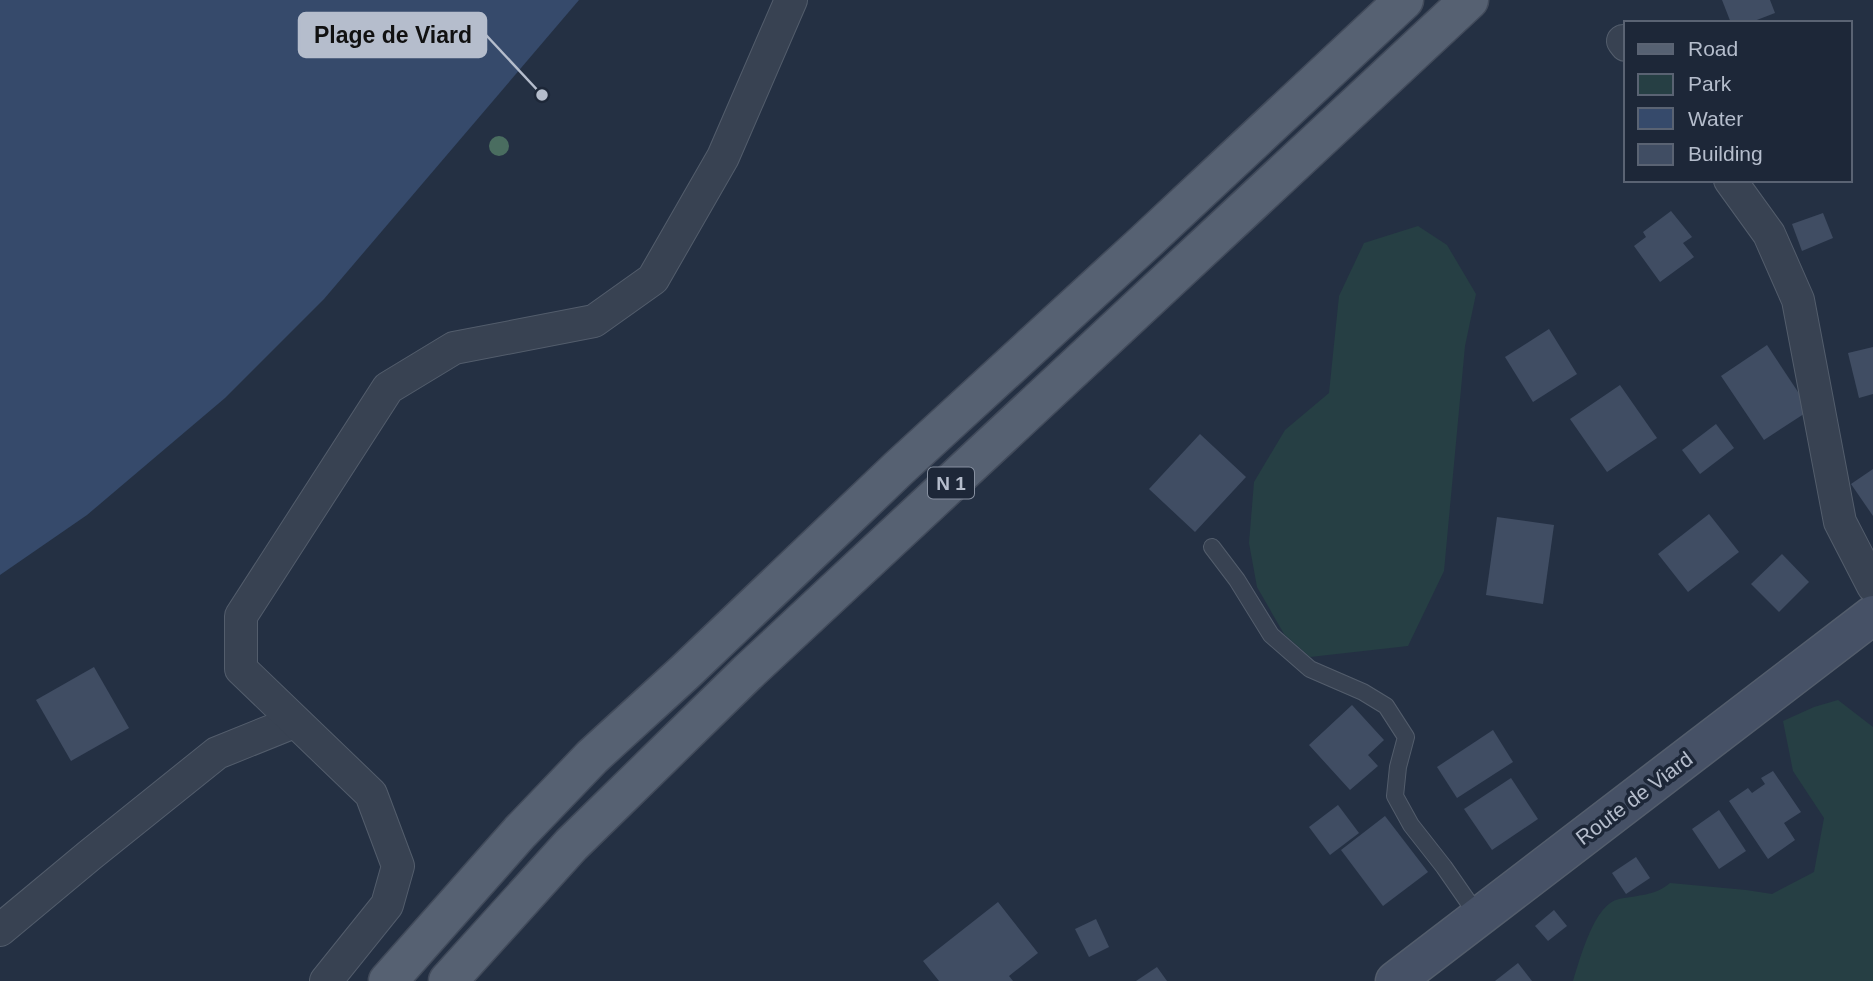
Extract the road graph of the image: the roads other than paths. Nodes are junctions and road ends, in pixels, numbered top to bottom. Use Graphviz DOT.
graph roads {
  1 [pos="791,0"];
  2 [pos="1404,0"];
  3 [pos="1469,0"];
  4 [pos="1731,182"];
  5 [pos="1212,547"];
  6 [pos="1873,586"];
  7 [pos="1873,615"];
  8 [pos="294,722"];
  9 [pos="1478,916"];
  10 [pos="0,930"];
  11 [pos="326,981"];
  12 [pos="388,981"];
  13 [pos="448,981"];
  14 [pos="1395,981"];
  1 -- 8 [label="street"];
  2 -- 12 [label="main road, N 1"];
  3 -- 13 [label="main road, N 1"];
  4 -- 6 [label="street"];
  5 -- 9 [label="lane"];
  7 -- 9 [label="main road, Route de Viard"];
  8 -- 10 [label="street"];
  8 -- 11 [label="street"];
  9 -- 14 [label="main road, Route de Viard"];
}
